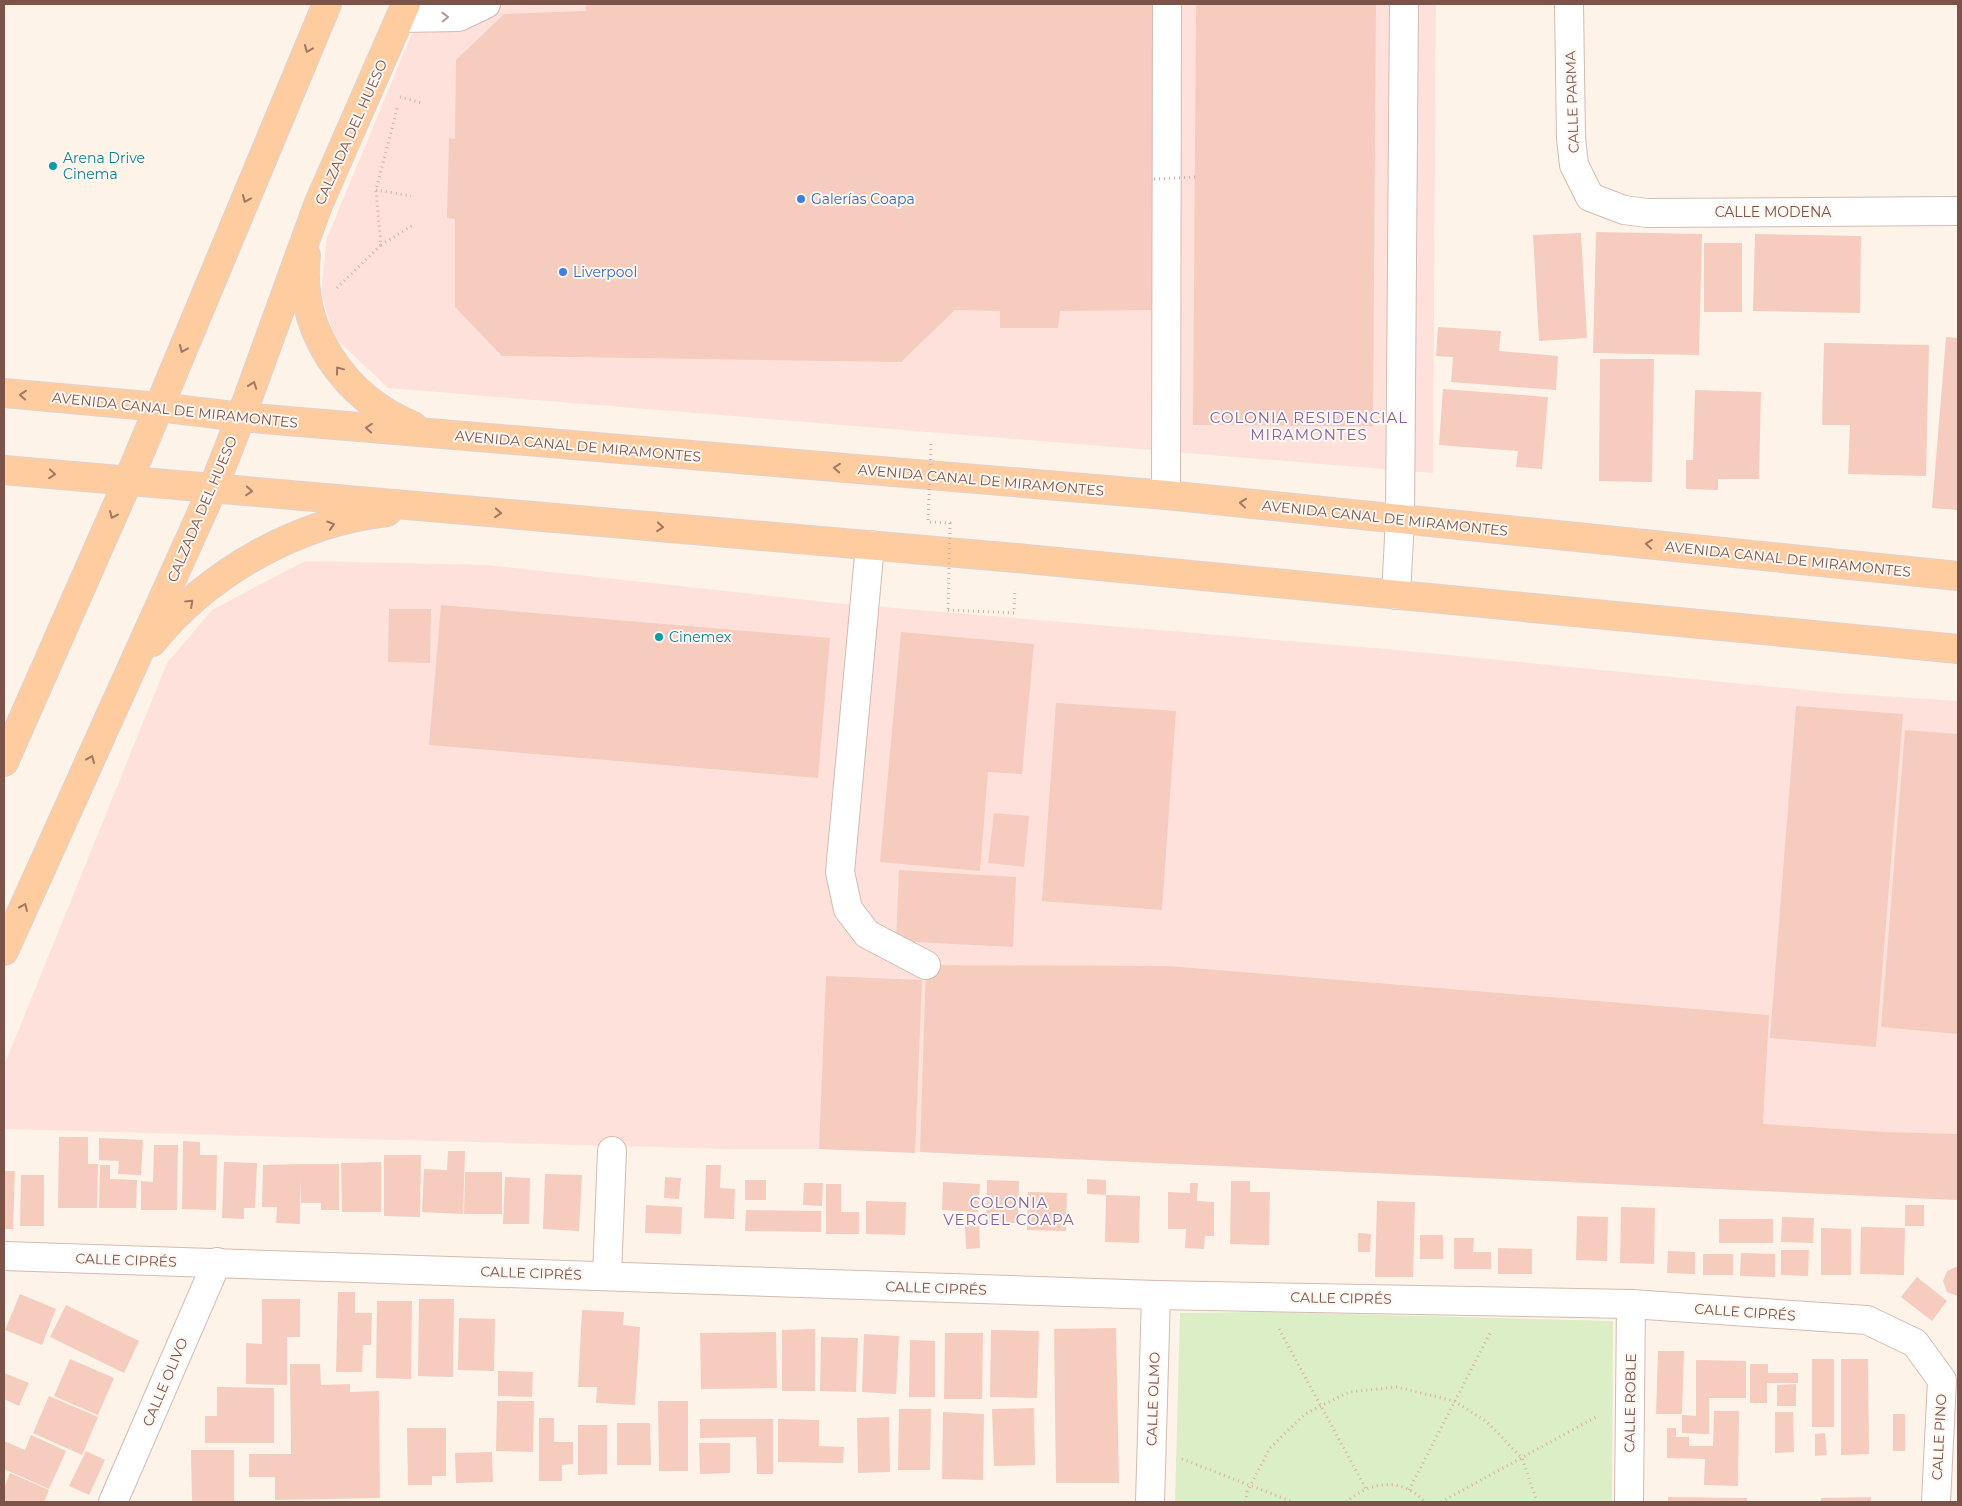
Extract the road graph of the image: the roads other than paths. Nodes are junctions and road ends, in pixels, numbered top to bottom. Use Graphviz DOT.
graph roads {
  1 [pos="327,4"];
  2 [pos="486,4"];
  3 [pos="1167,4"];
  4 [pos="1404,4"];
  5 [pos="1570,4"];
  6 [pos="404,11"];
  7 [pos="1590,197"];
  8 [pos="318,205"];
  9 [pos="1958,212"];
  10 [pos="4,393"];
  11 [pos="159,407"];
  12 [pos="241,417"];
  13 [pos="436,434"];
  14 [pos="4,470"];
  15 [pos="128,481"];
  16 [pos="213,488"];
  17 [pos="1166,495"];
  18 [pos="463,510"];
  19 [pos="1400,519"];
  20 [pos="870,545"];
  21 [pos="1958,576"];
  22 [pos="1396,595"];
  23 [pos="1958,649"];
  24 [pos="134,664"];
  25 [pos="4,762"];
  26 [pos="4,951"];
  27 [pos="926,965"];
  28 [pos="612,1152"];
  29 [pos="4,1256"];
  30 [pos="217,1262"];
  31 [pos="607,1276"];
  32 [pos="1156,1295"];
  33 [pos="1631,1304"];
  34 [pos="1867,1320"];
  35 [pos="113,1502"];
  36 [pos="1150,1502"];
  37 [pos="1629,1502"];
  38 [pos="1936,1502"];
  1 -- 11 [label="main road, one-way"];
  6 -- 2 [label="street, one-way"];
  3 -- 17 [label="street"];
  4 -- 19 [label="street"];
  5 -- 7 [label="street, CALLE PARMA"];
  6 -- 8 [label="main road, CALZADA DEL HUESO"];
  7 -- 9 [label="street, CALLE MODENA"];
  12 -- 8 [label="main road, CALZADA DEL HUESO, one-way"];
  13 -- 8 [label="main road, one-way"];
  11 -- 10 [label="main road, AVENIDA CANAL DE MIRAMONTES, one-way"];
  11 -- 12 [label="main road, AVENIDA CANAL DE MIRAMONTES"];
  11 -- 15 [label="main road"];
  13 -- 12 [label="main road, AVENIDA CANAL DE MIRAMONTES, one-way"];
  12 -- 16 [label="main road, CALZADA DEL HUESO"];
  17 -- 13 [label="main road, AVENIDA CANAL DE MIRAMONTES, one-way"];
  14 -- 15 [label="main road, one-way"];
  15 -- 16 [label="main road"];
  15 -- 25 [label="main road, one-way"];
  16 -- 18 [label="main road, one-way"];
  16 -- 24 [label="main road, CALZADA DEL HUESO"];
  19 -- 17 [label="main road, AVENIDA CANAL DE MIRAMONTES, one-way"];
  18 -- 20 [label="main road, one-way"];
  24 -- 18 [label="main road, one-way"];
  21 -- 19 [label="main road, AVENIDA CANAL DE MIRAMONTES, one-way"];
  19 -- 22 [label="street"];
  20 -- 22 [label="main road"];
  20 -- 27 [label="street"];
  22 -- 23 [label="main road"];
  26 -- 24 [label="main road, CALZADA DEL HUESO, one-way"];
  28 -- 31 [label="street"];
  29 -- 30 [label="street, CALLE CIPRÉS"];
  30 -- 31 [label="street, CALLE CIPRÉS"];
  30 -- 35 [label="street, CALLE OLIVO"];
  31 -- 32 [label="street, CALLE CIPRÉS"];
  32 -- 33 [label="street, CALLE CIPRÉS"];
  32 -- 36 [label="street, CALLE OLMO"];
  33 -- 34 [label="street, CALLE CIPRÉS"];
  33 -- 37 [label="street, CALLE ROBLE"];
  34 -- 38 [label="street, CALLE PINO"];
}
